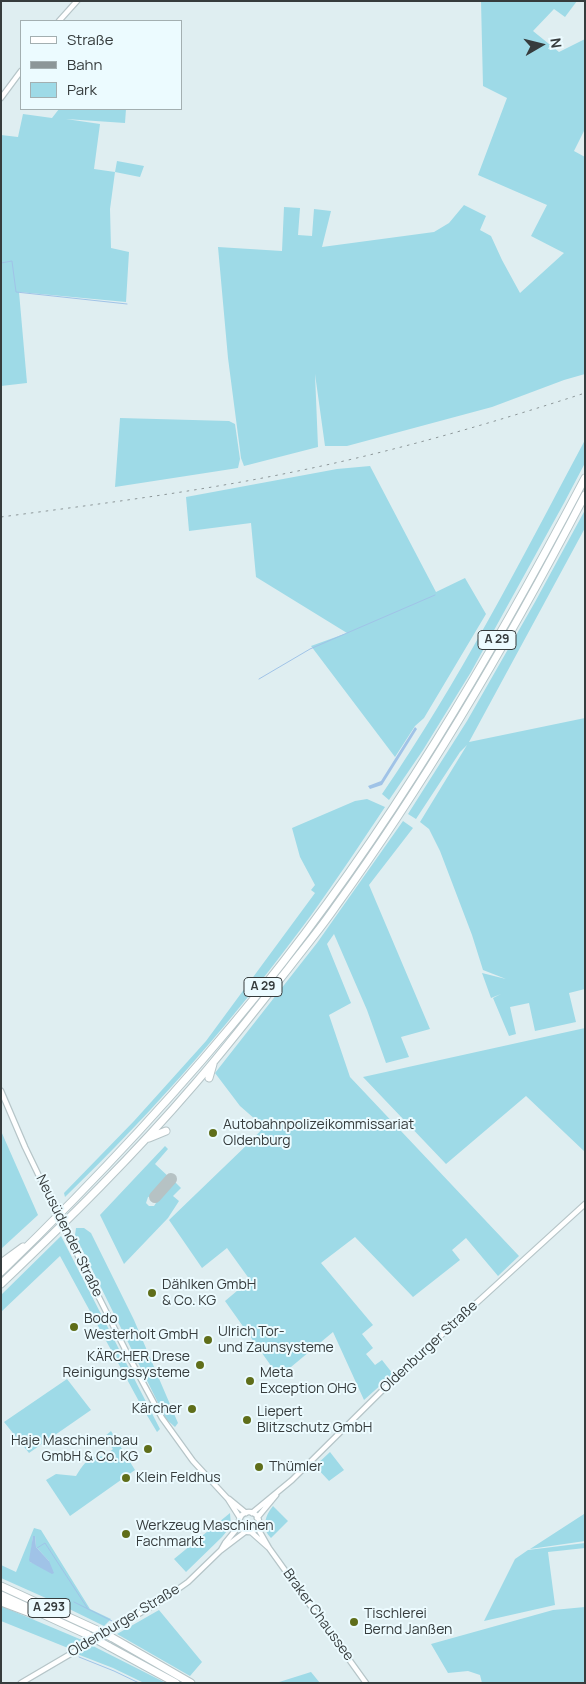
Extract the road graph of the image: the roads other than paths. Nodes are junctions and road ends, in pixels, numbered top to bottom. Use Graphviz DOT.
graph roads {
  1 [pos="77,1"];
  2 [pos="60,20"];
  3 [pos="20,72"];
  4 [pos="1,98"];
  5 [pos="585,478"];
  6 [pos="585,495"];
  7 [pos="215,1059"];
  8 [pos="209,1078"];
  9 [pos="1,1092"];
  10 [pos="166,1131"];
  11 [pos="142,1142"];
  12 [pos="585,1204"];
  13 [pos="32,1242"];
  14 [pos="1,1263"];
  15 [pos="1,1272"];
  16 [pos="1,1284"];
  17 [pos="277,1494"];
  18 [pos="228,1499"];
  19 [pos="246,1513"];
  20 [pos="252,1513"];
  21 [pos="240,1518"];
  22 [pos="257,1518"];
  23 [pos="240,1526"];
  24 [pos="257,1527"];
  25 [pos="245,1532"];
  26 [pos="251,1532"];
  27 [pos="269,1548"];
  28 [pos="220,1551"];
  29 [pos="1,1586"];
  30 [pos="1,1595"];
  31 [pos="1,1602"];
  32 [pos="60,1621"];
  33 [pos="21,1683"];
  34 [pos="176,1683"];
  35 [pos="191,1683"];
  36 [pos="366,1683"];
  1 -- 2 [label="street"];
  3 -- 4 [label="street"];
  5 -- 13 [label="highway, A 29"];
  6 -- 7 [label="highway, A 29"];
  7 -- 8 [label="highway"];
  7 -- 11 [label="highway, A 29"];
  9 -- 18 [label="street, Neusüdender Straße, bridge"];
  10 -- 11 [label="highway"];
  11 -- 16 [label="highway, A 29"];
  12 -- 17 [label="street, Oldenburger Straße"];
  13 -- 14 [label="highway"];
  13 -- 15 [label="highway, A 29"];
  17 -- 20 [label="street, Oldenburger Straße"];
  17 -- 22 [label="street, Oldenburger Straße"];
  18 -- 19 [label="street, Neusüdender Straße"];
  18 -- 21 [label="street, Neusüdender Straße"];
  19 -- 20 [label="street"];
  19 -- 21 [label="street"];
  20 -- 22 [label="street"];
  21 -- 23 [label="street"];
  22 -- 24 [label="street"];
  23 -- 25 [label="street"];
  23 -- 28 [label="street, Oldenburger Straße"];
  24 -- 26 [label="street"];
  24 -- 27 [label="street, Braker Chaussee"];
  25 -- 26 [label="street"];
  25 -- 28 [label="street, Oldenburger Straße"];
  26 -- 27 [label="street, Braker Chaussee"];
  27 -- 36 [label="street, Braker Chaussee"];
  28 -- 33 [label="street, Oldenburger Straße"];
  29 -- 35 [label="highway, A 293, bridge"];
  30 -- 32 [label="highway, A 293"];
  31 -- 32 [label="highway"];
  32 -- 34 [label="highway, A 293, bridge"];
}
